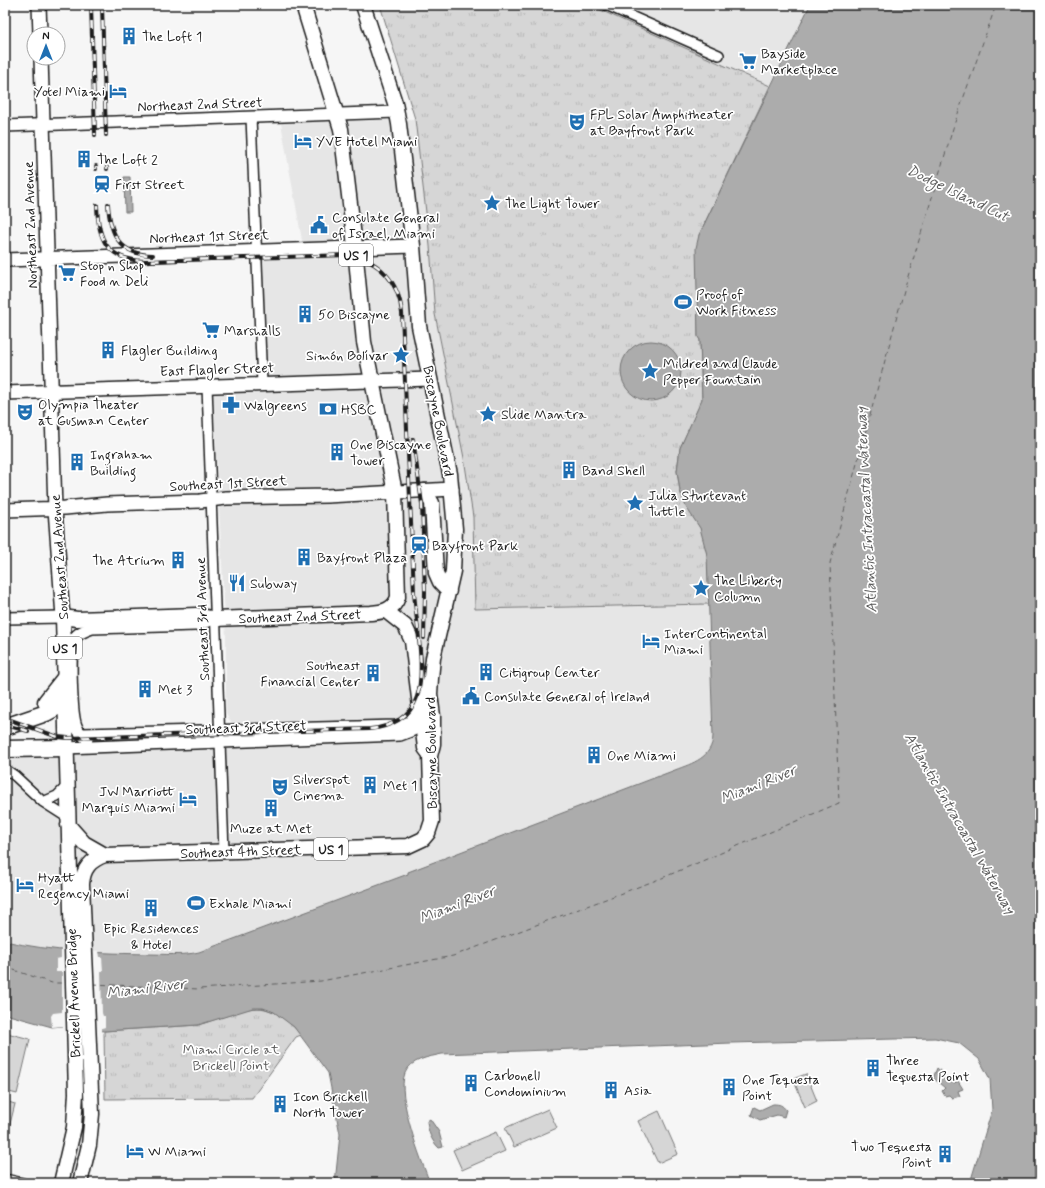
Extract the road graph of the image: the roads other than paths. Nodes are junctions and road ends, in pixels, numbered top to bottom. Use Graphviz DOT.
graph roads {
  1 [pos="40,5"];
  2 [pos="303,5"];
  3 [pos="363,5"];
  4 [pos="606,5"];
  5 [pos="40,26"];
  6 [pos="719,55"];
  7 [pos="41,66"];
  8 [pos="397,112"];
  9 [pos="338,114"];
  10 [pos="251,117"];
  11 [pos="43,124"];
  12 [pos="5,126"];
  13 [pos="413,246"];
  14 [pos="355,247"];
  15 [pos="255,250"];
  16 [pos="47,258"];
  17 [pos="5,260"];
  18 [pos="430,379"];
  19 [pos="372,380"];
  20 [pos="262,384"];
  21 [pos="207,386"];
  22 [pos="51,391"];
  23 [pos="5,393"];
  24 [pos="452,489"];
  25 [pos="425,491"];
  26 [pos="395,492"];
  27 [pos="212,500"];
  28 [pos="55,509"];
  29 [pos="5,510"];
  30 [pos="449,591"];
  31 [pos="386,612"];
  32 [pos="62,617"];
  33 [pos="5,618"];
  34 [pos="215,619"];
  35 [pos="76,636"];
  36 [pos="65,678"];
  37 [pos="430,694"];
  38 [pos="68,701"];
  39 [pos="421,713"];
  40 [pos="27,718"];
  41 [pos="5,727"];
  42 [pos="219,731"];
  43 [pos="83,734"];
  44 [pos="220,743"];
  45 [pos="65,748"];
  46 [pos="94,748"];
  47 [pos="5,749"];
  48 [pos="430,756"];
  49 [pos="5,769"];
  50 [pos="67,786"];
  51 [pos="43,802"];
  52 [pos="68,821"];
  53 [pos="423,839"];
  54 [pos="224,852"];
  55 [pos="104,855"];
  56 [pos="76,906"];
  57 [pos="5,1179"];
  58 [pos="23,1183"];
  59 [pos="61,1183"];
  60 [pos="80,1183"];
  1 -- 5 [label="main road"];
  2 -- 9 [label="main road, US 1"];
  3 -- 8 [label="main road, Biscayne Boulevard / US 1"];
  4 -- 6 [label="street"];
  7 -- 11 [label="main road, Northeast 2nd Avenue"];
  8 -- 9 [label="street, Northeast 2nd Street"];
  8 -- 13 [label="main road, Biscayne Boulevard / US 1"];
  9 -- 10 [label="street, Northeast 2nd Street"];
  9 -- 14 [label="main road, US 1"];
  10 -- 11 [label="street, Northeast 2nd Street"];
  10 -- 15 [label="street"];
  11 -- 12 [label="street, Northeast 2nd Street"];
  11 -- 16 [label="main road, Northeast 2nd Avenue"];
  13 -- 14 [label="main road, Northeast 1st Street"];
  13 -- 18 [label="main road, Biscayne Boulevard / US 1"];
  14 -- 15 [label="main road, Northeast 1st Street"];
  14 -- 19 [label="main road, US 1"];
  15 -- 16 [label="main road, Northeast 1st Street"];
  15 -- 20 [label="street"];
  16 -- 17 [label="main road, Northeast 1st Street"];
  16 -- 22 [label="main road, Northeast 2nd Avenue"];
  18 -- 19 [label="main road, East Flagler Street"];
  18 -- 24 [label="main road, Biscayne Boulevard / US 1"];
  19 -- 20 [label="main road, East Flagler Street"];
  19 -- 26 [label="main road, US 1"];
  20 -- 21 [label="main road, East Flagler Street"];
  21 -- 22 [label="main road, East Flagler Street"];
  21 -- 27 [label="street, Southeast 3rd Avenue"];
  22 -- 23 [label="main road, East Flagler Street"];
  22 -- 28 [label="main road, Southeast 2nd Avenue"];
  24 -- 25 [label="main road, Southeast 1st Street"];
  24 -- 30 [label="main road, Biscayne Boulevard / US 1"];
  25 -- 26 [label="main road, Southeast 1st Street"];
  25 -- 30 [label="main road"];
  26 -- 27 [label="main road, Southeast 1st Street"];
  26 -- 31 [label="main road, US 1"];
  27 -- 28 [label="main road, Southeast 1st Street"];
  27 -- 34 [label="street, Southeast 3rd Avenue"];
  28 -- 29 [label="main road, Southeast 1st Street"];
  28 -- 32 [label="main road, Southeast 2nd Avenue"];
  30 -- 37 [label="main road, Biscayne Boulevard / US 1"];
  31 -- 34 [label="main road, Southeast 2nd Street / US 1"];
  31 -- 39 [label="main road"];
  32 -- 33 [label="street, Southeast 2nd Street"];
  32 -- 34 [label="main road, Southeast 2nd Street / US 1"];
  32 -- 36 [label="main road, Southeast 2nd Avenue / US 1"];
  34 -- 35 [label="street, Southeast 2nd Street"];
  34 -- 42 [label="street, Southeast 3rd Avenue"];
  35 -- 38 [label="street, Southeast 2nd Avenue"];
  36 -- 38 [label="main road, Southeast 2nd Avenue / US 1"];
  36 -- 40 [label="highway, US 1"];
  37 -- 39 [label="main road"];
  37 -- 48 [label="main road, Biscayne Boulevard / US 1"];
  38 -- 40 [label="highway, US 1"];
  38 -- 43 [label="street, Southeast 2nd Avenue"];
  38 -- 45 [label="main road, Southeast 2nd Avenue"];
  39 -- 42 [label="street, Southeast 3rd Street"];
  39 -- 44 [label="street, Southeast 3rd Street"];
  39 -- 48 [label="main road"];
  40 -- 41 [label="highway, US 1"];
  42 -- 43 [label="street, Southeast 3rd Street"];
  42 -- 44 [label="street, Southeast 3rd Avenue"];
  43 -- 46 [label="street, Southeast 2nd Avenue"];
  44 -- 46 [label="street, Southeast 3rd Street"];
  44 -- 54 [label="street, Southeast 3rd Avenue"];
  45 -- 46 [label="street, Southeast 3rd Street"];
  45 -- 47 [label="highway"];
  45 -- 50 [label="main road, Southeast 2nd Avenue"];
  48 -- 53 [label="main road, Biscayne Boulevard / US 1"];
  49 -- 51 [label="street"];
  50 -- 51 [label="street"];
  50 -- 52 [label="main road, Southeast 2nd Avenue"];
  51 -- 52 [label="street"];
  52 -- 55 [label="main road"];
  52 -- 56 [label="main road, Southeast 2nd Avenue"];
  53 -- 54 [label="main road, Southeast 4th Street / US 1"];
  54 -- 55 [label="main road, Southeast 4th Street / US 1"];
  55 -- 56 [label="main road"];
  56 -- 59 [label="main road, Brickell Avenue Bridge"];
  56 -- 60 [label="main road, Brickell Avenue Bridge"];
  57 -- 58 [label="street"];
}
